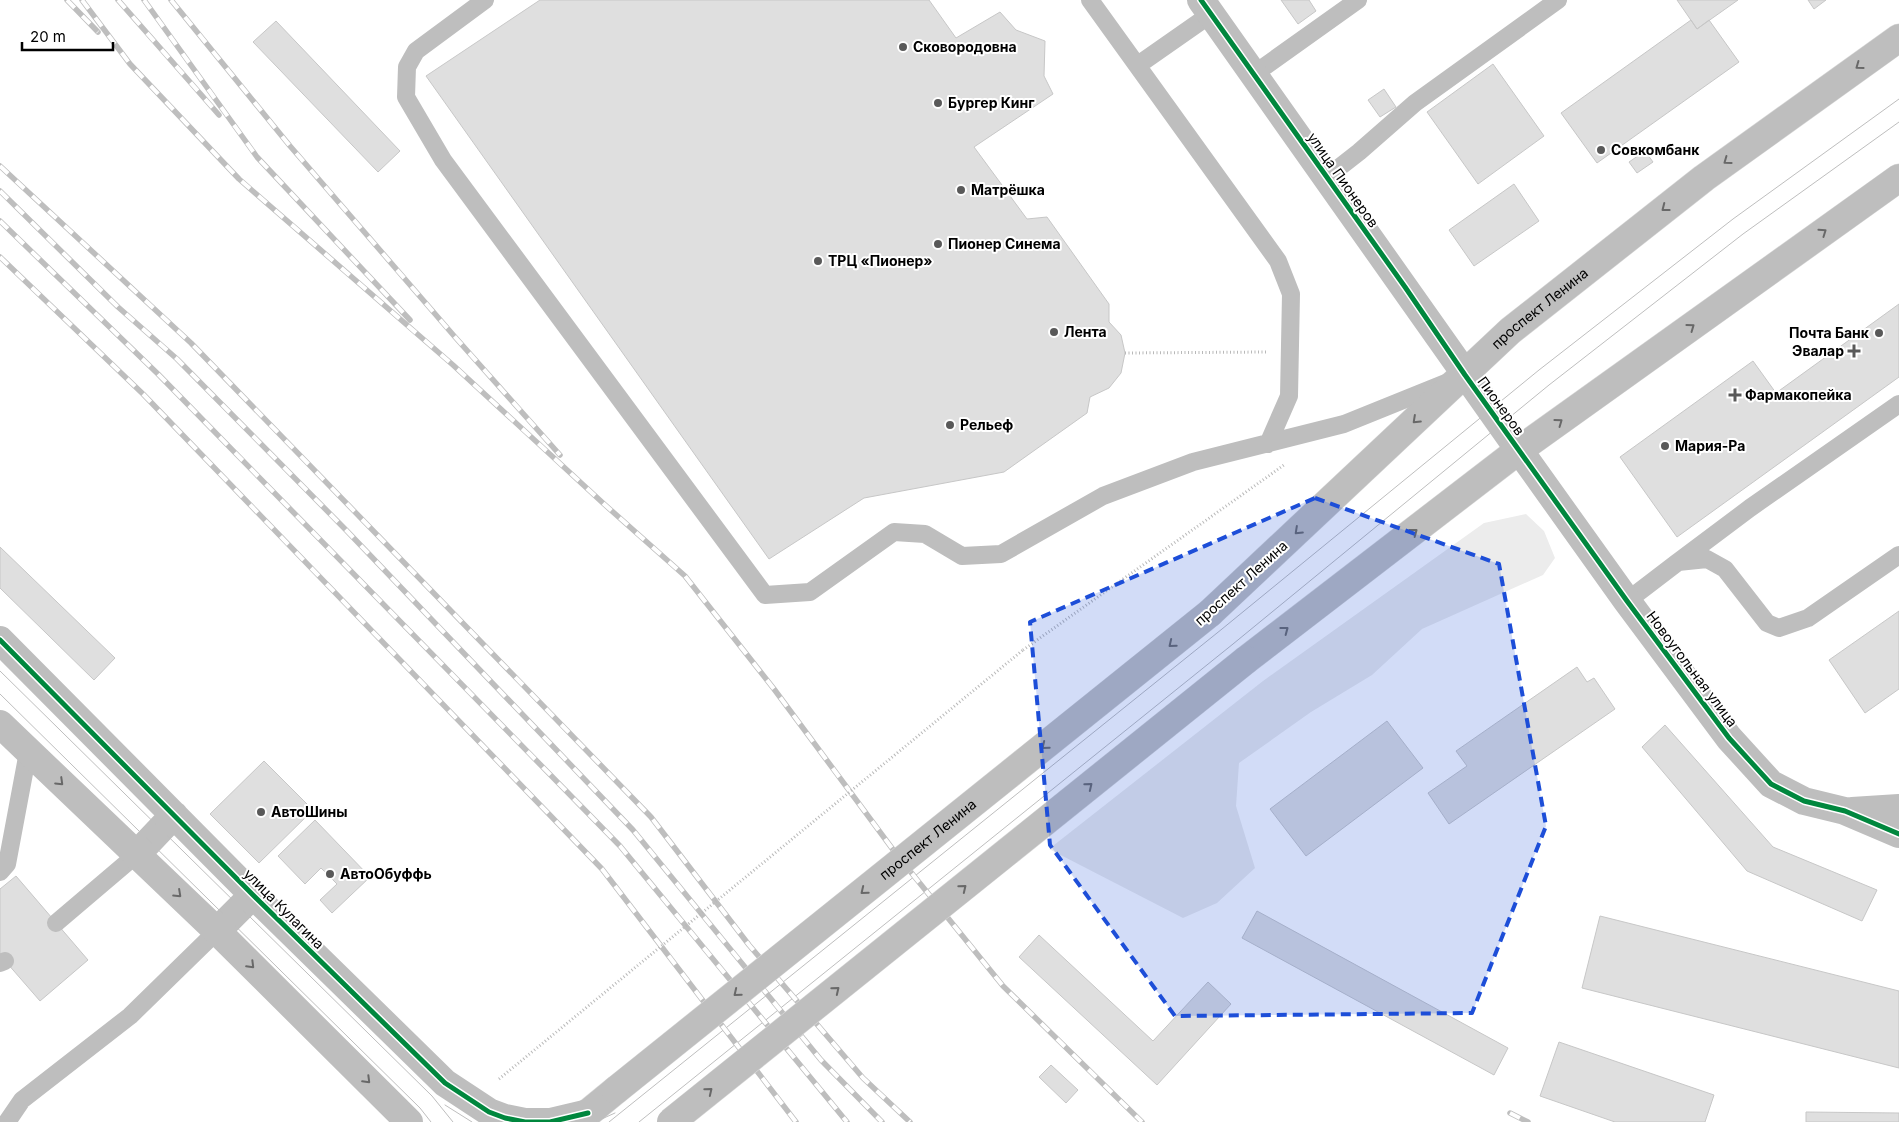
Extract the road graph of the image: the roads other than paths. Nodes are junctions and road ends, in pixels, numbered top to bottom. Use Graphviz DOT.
graph roads {
  1 [pos="485,0"];
  2 [pos="1090,0"];
  3 [pos="1358,0"];
  4 [pos="1558,0"];
  5 [pos="1206,7"];
  6 [pos="1899,38"];
  7 [pos="1138,65"];
  8 [pos="1254,74"];
  9 [pos="1327,177"];
  10 [pos="1899,178"];
  11 [pos="1465,375"];
  12 [pos="1899,404"];
  13 [pos="1268,444"];
  14 [pos="1520,450"];
  15 [pos="1899,556"];
  16 [pos="1678,562"];
  17 [pos="1627,601"];
  18 [pos="0,640"];
  19 [pos="0,724"];
  20 [pos="28,752"];
  21 [pos="1899,808"];
  22 [pos="1845,811"];
  23 [pos="174,815"];
  24 [pos="1899,834"];
  25 [pos="136,855"];
  26 [pos="0,872"];
  27 [pos="253,895"];
  28 [pos="56,923"];
  29 [pos="217,931"];
  30 [pos="582,1117"];
  31 [pos="7,1122"];
  32 [pos="409,1122"];
  33 [pos="672,1122"];
  1 -- 13 [label="lane"];
  2 -- 7 [label="lane"];
  3 -- 8 [label="lane"];
  4 -- 9 [label="lane"];
  5 -- 7 [label="lane"];
  5 -- 8 [label="main road, улица Пионеров"];
  6 -- 11 [label="main road, проспект Ленина, one-way"];
  7 -- 13 [label="lane"];
  8 -- 9 [label="main road, улица Пионеров"];
  9 -- 11 [label="main road, улица Пионеров"];
  14 -- 10 [label="main road, one-way"];
  11 -- 13 [label="lane"];
  11 -- 14 [label="main road, Пионеров"];
  11 -- 30 [label="main road, проспект Ленина, one-way, bridge"];
  12 -- 16 [label="lane"];
  14 -- 17 [label="main road, Новоугольная улица"];
  33 -- 14 [label="main road, one-way, bridge"];
  15 -- 16 [label="lane"];
  16 -- 17 [label="lane"];
  17 -- 22 [label="main road, Новоугольная улица"];
  18 -- 23 [label="main road, улица Кулагина"];
  19 -- 20 [label="main road"];
  20 -- 25 [label="main road, one-way"];
  20 -- 26 [label="lane"];
  21 -- 22 [label="main road"];
  22 -- 24 [label="main road, Новоугольная улица"];
  23 -- 25 [label="main road"];
  23 -- 27 [label="main road, улица Кулагина"];
  25 -- 28 [label="lane"];
  25 -- 29 [label="main road, one-way"];
  27 -- 29 [label="main road"];
  27 -- 30 [label="main road, улица Кулагина"];
  29 -- 31 [label="lane"];
  29 -- 32 [label="main road, one-way"];
}
